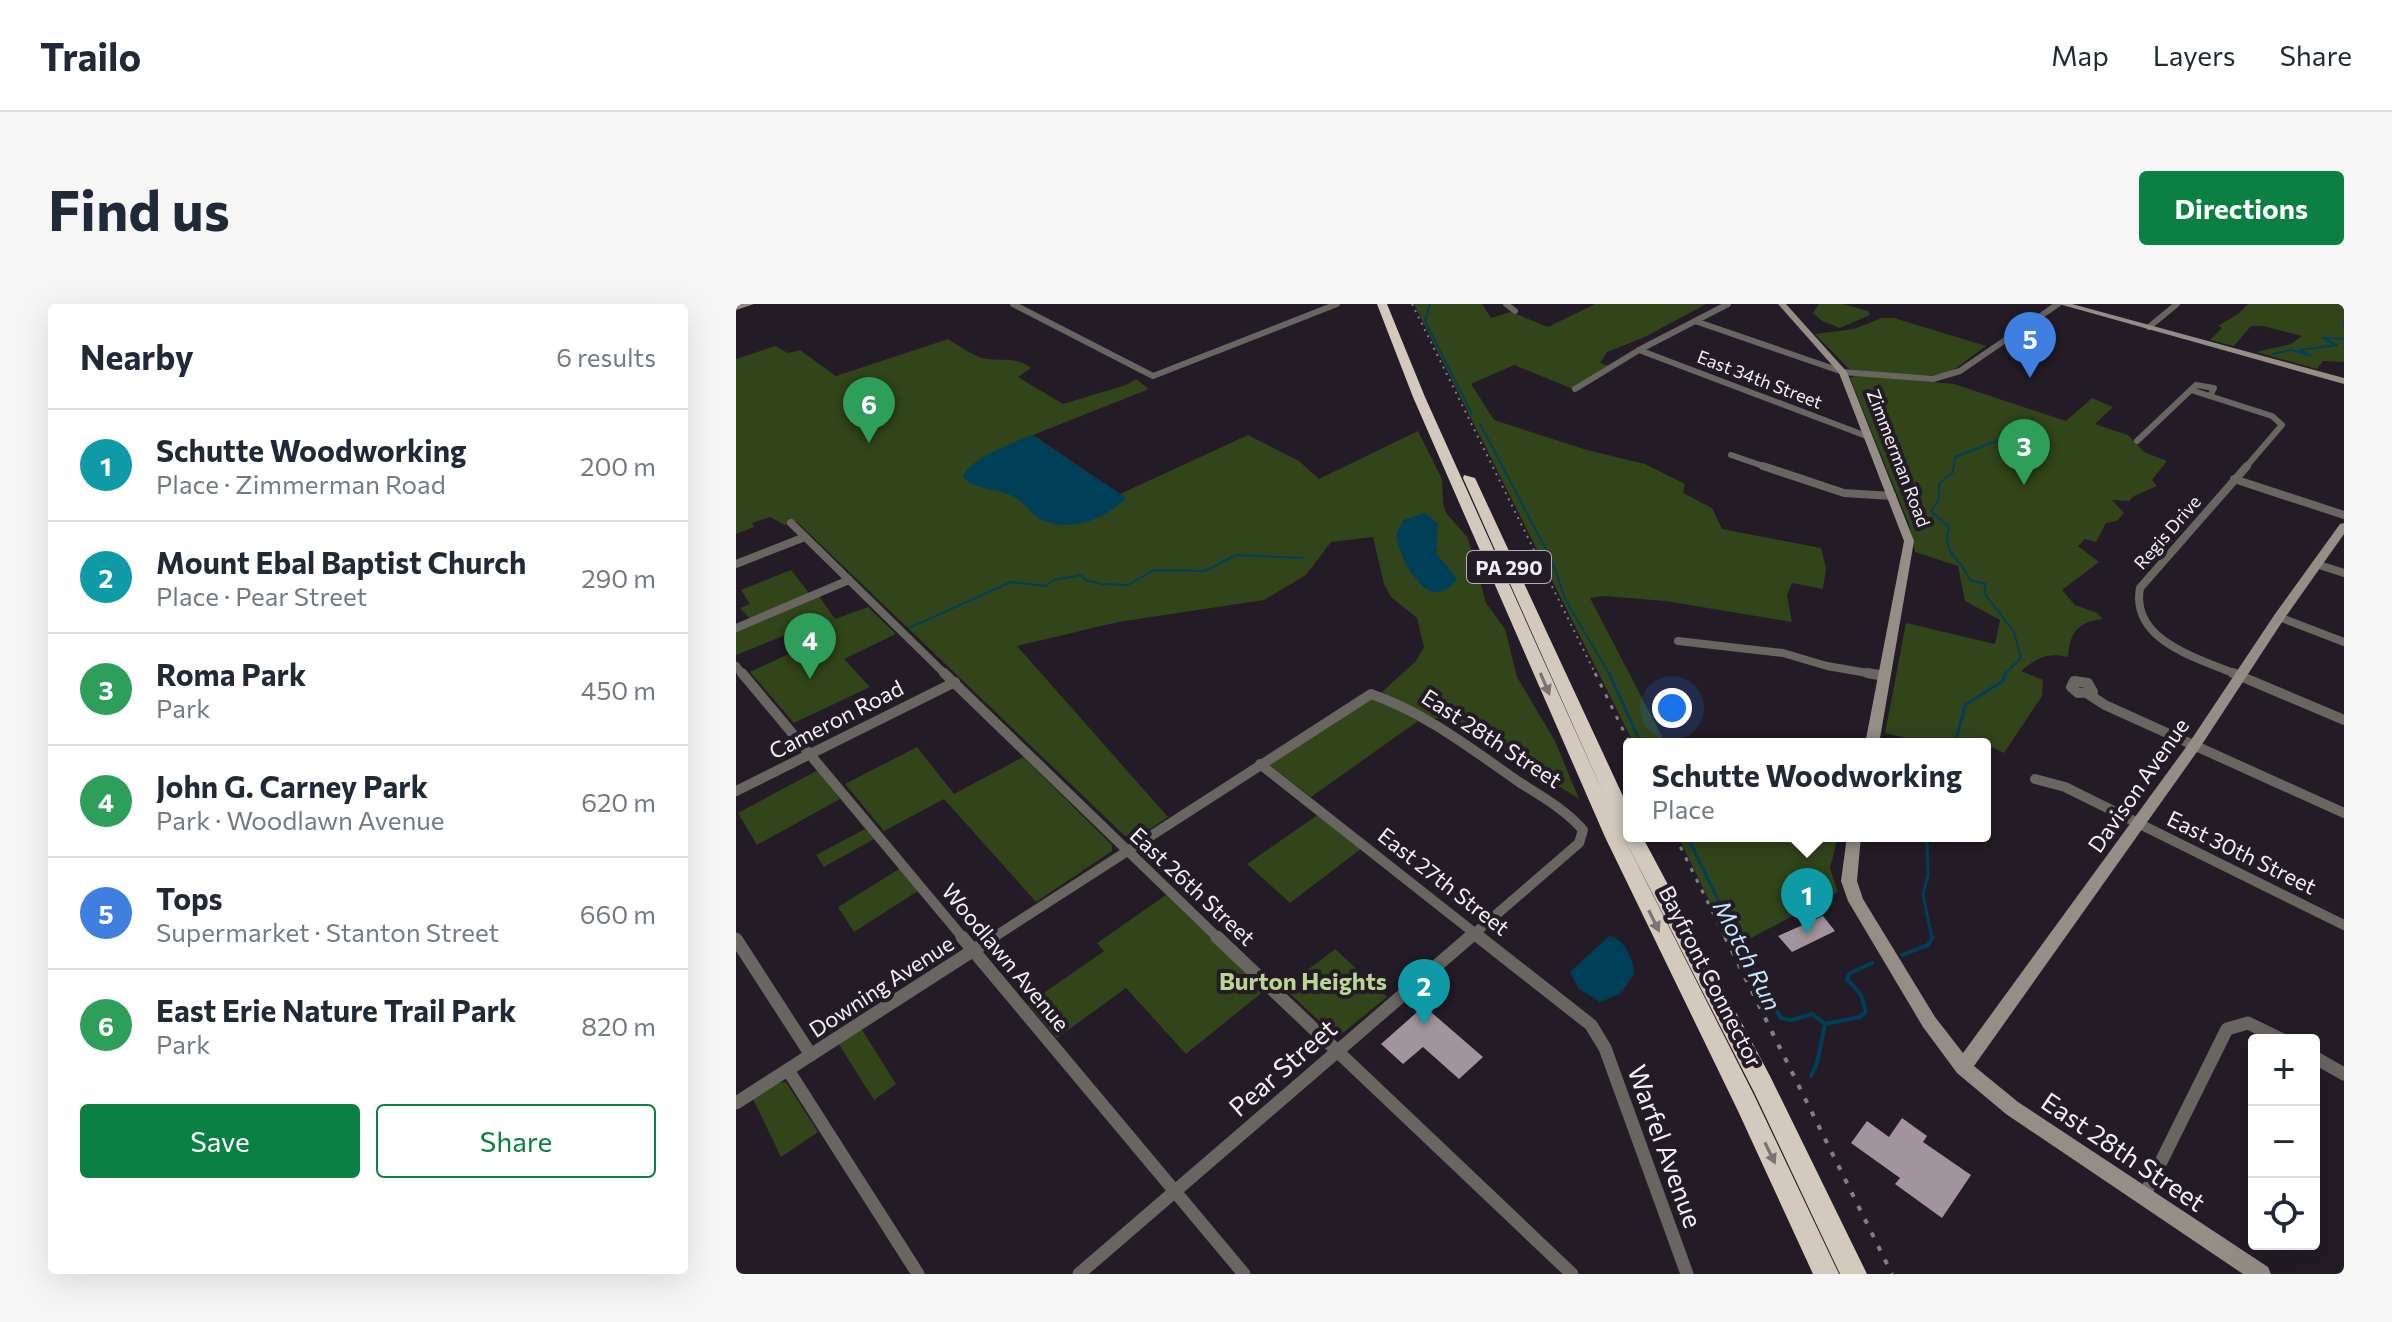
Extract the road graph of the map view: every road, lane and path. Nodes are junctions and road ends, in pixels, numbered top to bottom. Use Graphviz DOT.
graph roads {
  1 [pos="750,304"];
  2 [pos="1013,304"];
  3 [pos="1337,304"];
  4 [pos="1382,304"];
  5 [pos="1393,304"];
  6 [pos="1506,304"];
  7 [pos="1728,304"];
  8 [pos="1782,304"];
  9 [pos="2060,304"];
  10 [pos="2177,304"];
  11 [pos="736,308"];
  12 [pos="1515,311"];
  13 [pos="1695,321"];
  14 [pos="2149,327"];
  15 [pos="1639,350"];
  16 [pos="1843,372"];
  17 [pos="2344,381"];
  18 [pos="1575,389"];
  19 [pos="1869,437"];
  20 [pos="2137,441"];
  21 [pos="1731,455"];
  22 [pos="2234,479"];
  23 [pos="1892,496"];
  24 [pos="2344,515"];
  25 [pos="791,523"];
  26 [pos="2344,526"];
  27 [pos="805,537"];
  28 [pos="736,564"];
  29 [pos="2316,564"];
  30 [pos="2344,573"];
  31 [pos="849,580"];
  32 [pos="2279,617"];
  33 [pos="736,628"];
  34 [pos="1678,641"];
  35 [pos="2344,642"];
  36 [pos="736,666"];
  37 [pos="1885,676"];
  38 [pos="2240,677"];
  39 [pos="955,682"];
  40 [pos="1371,694"];
  41 [pos="2088,694"];
  42 [pos="2344,720"];
  43 [pos="1873,738"];
  44 [pos="2194,746"];
  45 [pos="812,753"];
  46 [pos="1260,764"];
  47 [pos="2035,779"];
  48 [pos="736,791"];
  49 [pos="2344,813"];
  50 [pos="1623,816"];
  51 [pos="2138,823"];
  52 [pos="1583,830"];
  53 [pos="1636,842"];
  54 [pos="1853,842"];
  55 [pos="1126,851"];
  56 [pos="2344,925"];
  57 [pos="1475,931"];
  58 [pos="736,939"];
  59 [pos="974,949"];
  60 [pos="2271,1034"];
  61 [pos="1598,1035"];
  62 [pos="1338,1049"];
  63 [pos="811,1055"];
  64 [pos="2320,1060"];
  65 [pos="1963,1067"];
  66 [pos="788,1070"];
  67 [pos="2344,1074"];
  68 [pos="736,1103"];
  69 [pos="1175,1191"];
  70 [pos="2144,1196"];
  71 [pos="918,1274"];
  72 [pos="1079,1274"];
  73 [pos="1244,1274"];
  74 [pos="1572,1274"];
  75 [pos="1687,1274"];
  76 [pos="1826,1274"];
  77 [pos="1854,1274"];
  78 [pos="2261,1274"];
  1 -- 11 [label="street"];
  2 -- 3 [label="street"];
  4 -- 76 [label="highway, Bayfront Connector / PA 290, one-way"];
  5 -- 50 [label="highway, PA 290"];
  6 -- 12 [label="street"];
  7 -- 13 [label="street"];
  8 -- 16 [label="street, Zimmerman Road"];
  9 -- 14 [label="street"];
  9 -- 16 [label="street"];
  10 -- 14 [label="street"];
  13 -- 15 [label="street"];
  13 -- 16 [label="street"];
  14 -- 17 [label="street"];
  15 -- 18 [label="street"];
  15 -- 19 [label="street, East 34th Street"];
  16 -- 19 [label="street, Zimmerman Road"];
  19 -- 23 [label="street, Zimmerman Road"];
  20 -- 22 [label="street, Regis Drive"];
  21 -- 23 [label="street"];
  22 -- 24 [label="street"];
  22 -- 38 [label="street, Regis Drive"];
  23 -- 37 [label="street, Zimmerman Road"];
  25 -- 27 [label="street, East 26th Street"];
  26 -- 29 [label="street, Davison Avenue"];
  27 -- 28 [label="street"];
  27 -- 31 [label="street, East 26th Street"];
  29 -- 30 [label="street"];
  29 -- 32 [label="street, Davison Avenue"];
  31 -- 33 [label="street"];
  31 -- 39 [label="street, East 26th Street"];
  32 -- 35 [label="street"];
  32 -- 38 [label="street, Davison Avenue"];
  34 -- 37 [label="street"];
  36 -- 45 [label="street, Woodlawn Avenue"];
  37 -- 43 [label="street, Zimmerman Road"];
  38 -- 42 [label="street, Regis Drive"];
  38 -- 44 [label="street, Davison Avenue"];
  39 -- 45 [label="street, Cameron Road"];
  39 -- 55 [label="street, East 26th Street"];
  40 -- 46 [label="street, Downing Avenue"];
  40 -- 52 [label="street, East 28th Street"];
  41 -- 44 [label="street"];
  44 -- 49 [label="street"];
  44 -- 51 [label="street, Davison Avenue"];
  45 -- 48 [label="street, Cameron Road"];
  45 -- 59 [label="street, Woodlawn Avenue"];
  46 -- 55 [label="street, Downing Avenue"];
  46 -- 57 [label="street, East 27th Street"];
  47 -- 51 [label="street, East 30th Street"];
  51 -- 56 [label="street, East 30th Street"];
  51 -- 65 [label="street, Davison Avenue"];
  52 -- 57 [label="street, Pear Street"];
  53 -- 77 [label="highway, Bayfront Connector"];
  54 -- 65 [label="street"];
  55 -- 59 [label="street, Downing Avenue"];
  55 -- 62 [label="street, East 26th Street"];
  57 -- 61 [label="street, East 27th Street"];
  57 -- 62 [label="street, Pear Street"];
  58 -- 63 [label="street"];
  59 -- 63 [label="street, Downing Avenue"];
  59 -- 69 [label="street, Woodlawn Avenue"];
  60 -- 70 [label="street"];
  61 -- 75 [label="street, Warfel Avenue"];
  62 -- 69 [label="street, Pear Street"];
  62 -- 74 [label="street, East 26th Street"];
  63 -- 66 [label="street, Downing Avenue"];
  64 -- 67 [label="street"];
  65 -- 70 [label="street, East 28th Street"];
  66 -- 68 [label="street, Downing Avenue"];
  66 -- 71 [label="street"];
  69 -- 72 [label="street, Pear Street"];
  69 -- 73 [label="street, Woodlawn Avenue"];
  70 -- 78 [label="street, East 28th Street"];
}
